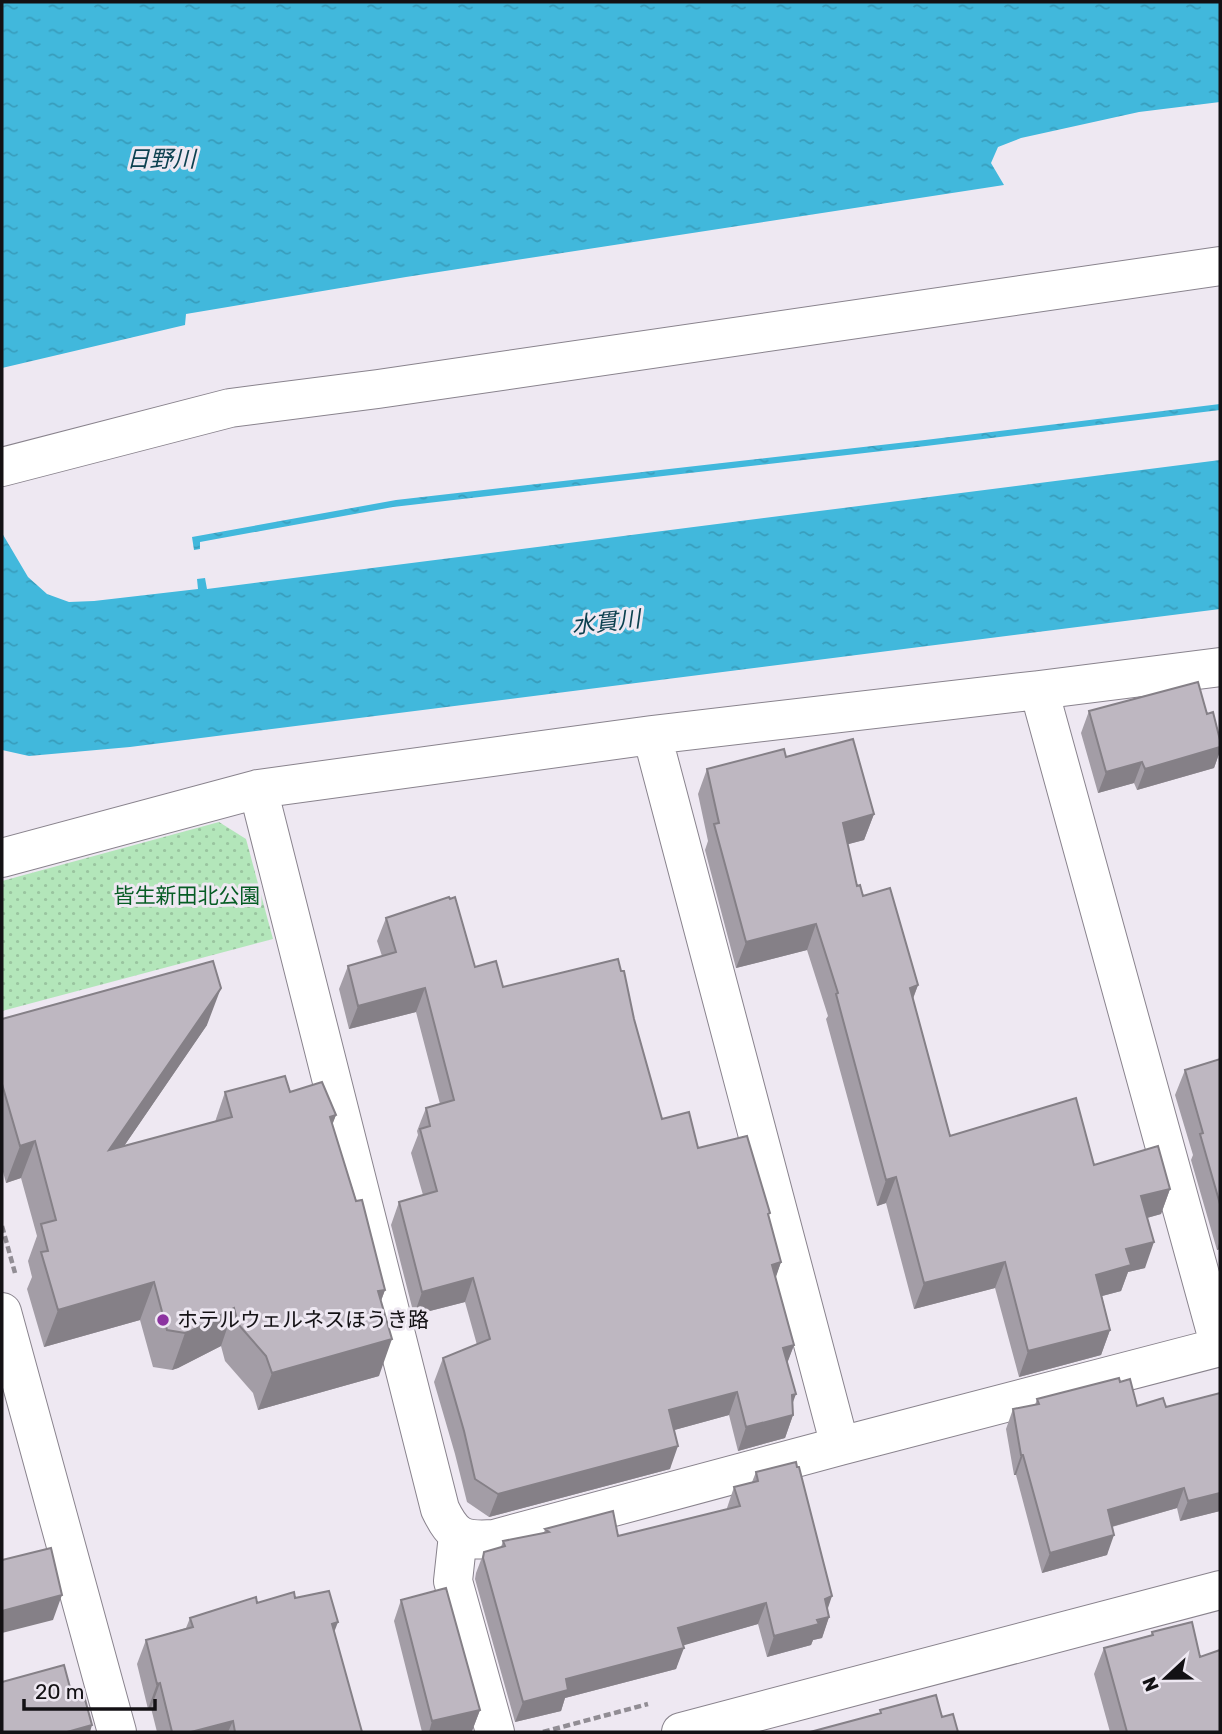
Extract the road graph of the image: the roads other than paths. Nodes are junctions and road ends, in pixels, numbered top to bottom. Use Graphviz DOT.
graph roads {
  1 [pos="1220,266"];
  2 [pos="2,467"];
  3 [pos="1220,667"];
  4 [pos="1039,690"];
  5 [pos="652,735"];
  6 [pos="258,789"];
  7 [pos="2,858"];
  8 [pos="2,1312"];
  9 [pos="1220,1347"];
  10 [pos="840,1446"];
  11 [pos="458,1535"];
  12 [pos="1220,1590"];
  13 [pos="117,1732"];
  14 [pos="495,1732"];
  15 [pos="681,1732"];
  1 -- 2 [label="street"];
  3 -- 4 [label="street"];
  4 -- 5 [label="street"];
  4 -- 9 [label="street"];
  5 -- 6 [label="street"];
  5 -- 10 [label="street"];
  6 -- 7 [label="street"];
  6 -- 11 [label="street"];
  8 -- 13 [label="street"];
  9 -- 10 [label="street"];
  10 -- 11 [label="street"];
  11 -- 14 [label="street"];
  12 -- 15 [label="street"];
}
